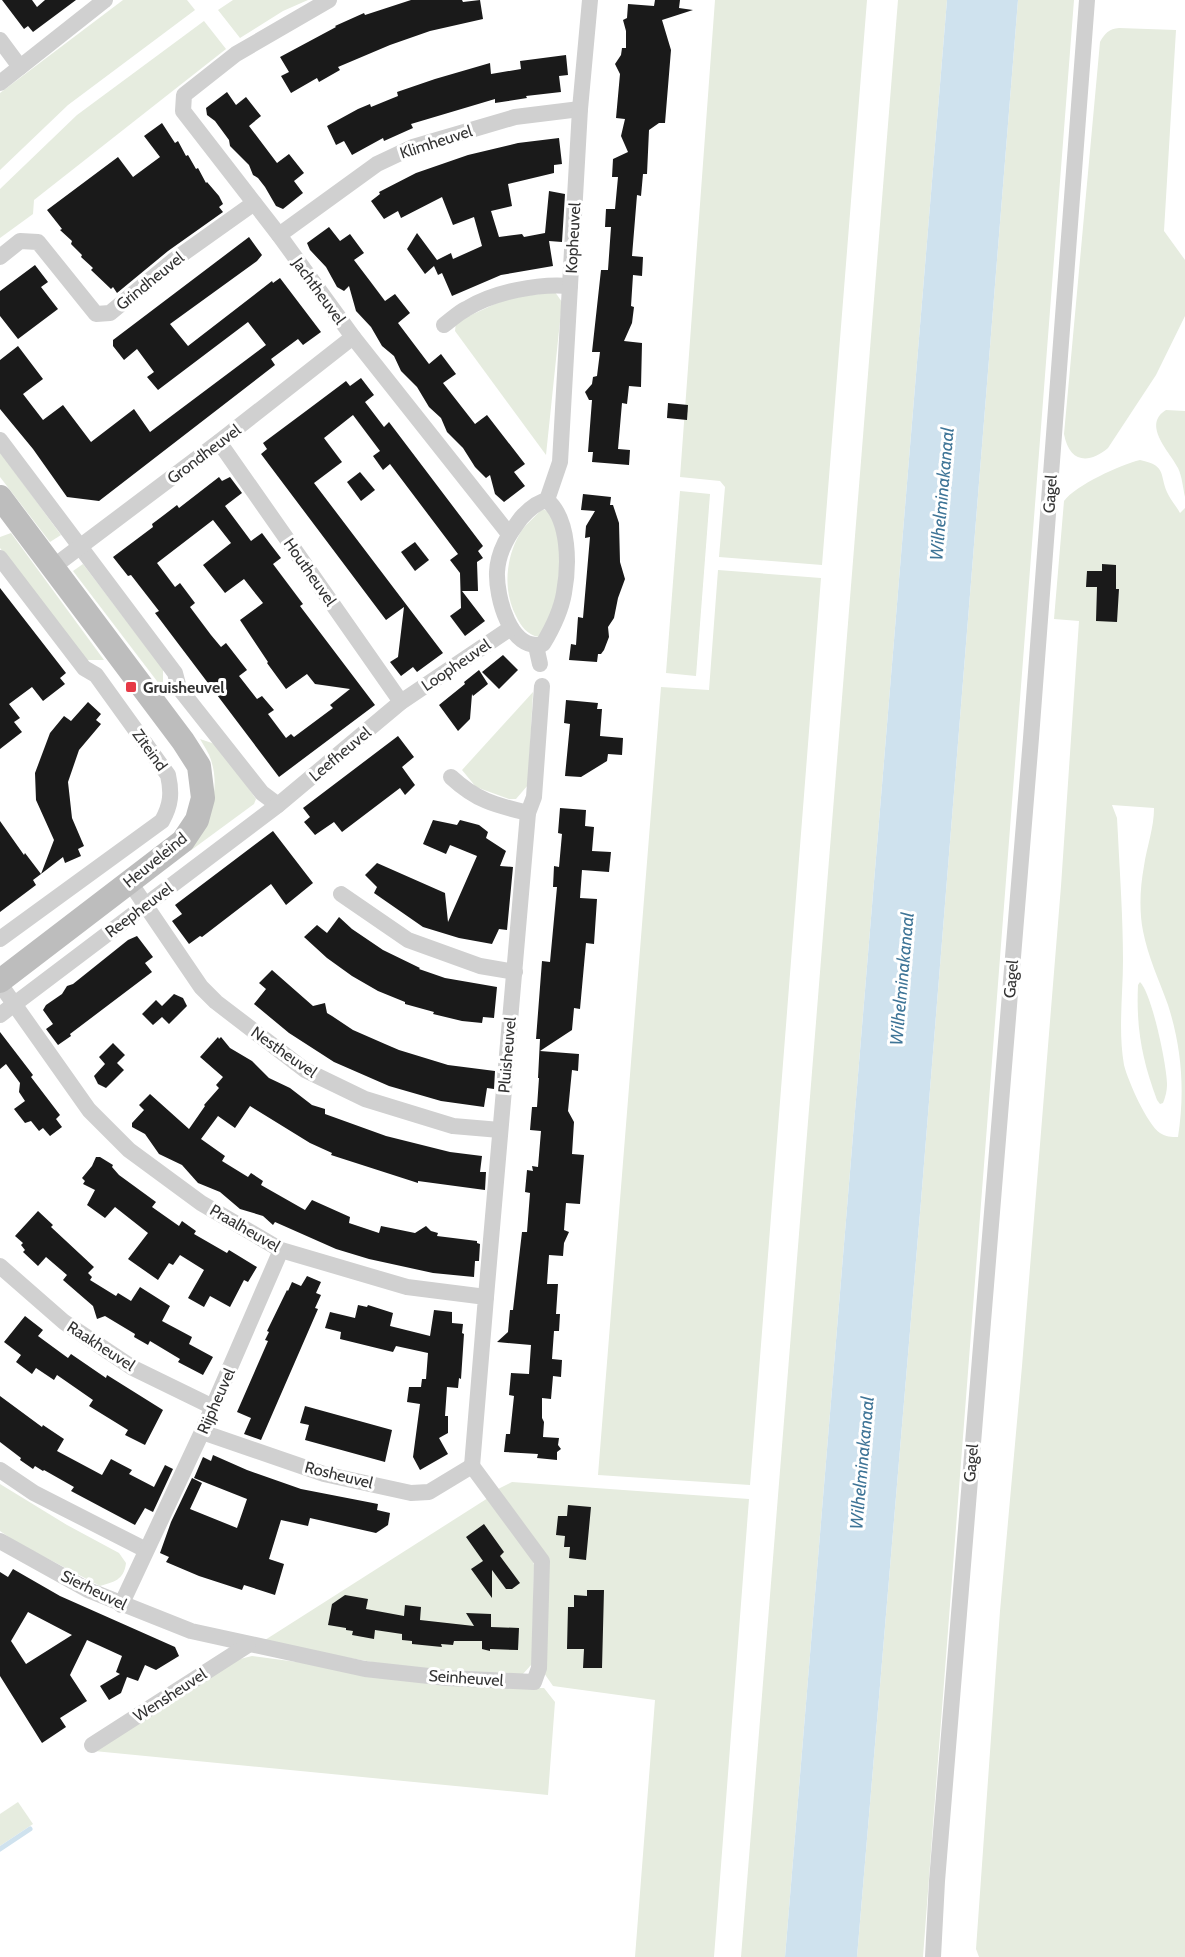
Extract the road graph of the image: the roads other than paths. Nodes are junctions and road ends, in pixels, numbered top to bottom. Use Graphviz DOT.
graph roads {
  1 [pos="105,0"];
  2 [pos="328,0"];
  3 [pos="590,0"];
  4 [pos="1087,0"];
  5 [pos="0,40"];
  6 [pos="20,67"];
  7 [pos="0,83"];
  8 [pos="580,109"];
  9 [pos="254,203"];
  10 [pos="279,235"];
  11 [pos="0,257"];
  12 [pos="570,286"];
  13 [pos="444,325"];
  14 [pos="353,337"];
  15 [pos="0,440"];
  16 [pos="219,442"];
  17 [pos="547,500"];
  18 [pos="4,509"];
  19 [pos="508,534"];
  20 [pos="80,547"];
  21 [pos="0,558"];
  22 [pos="53,567"];
  23 [pos="511,628"];
  24 [pos="536,646"];
  25 [pos="540,664"];
  26 [pos="542,686"];
  27 [pos="401,702"];
  28 [pos="452,777"];
  29 [pos="278,805"];
  30 [pos="528,813"];
  31 [pos="129,881"];
  32 [pos="341,894"];
  33 [pos="146,904"];
  34 [pos="0,939"];
  35 [pos="515,972"];
  36 [pos="0,983"];
  37 [pos="7,1010"];
  38 [pos="500,1130"];
  39 [pos="281,1250"];
  40 [pos="0,1266"];
  41 [pos="486,1297"];
  42 [pos="213,1407"];
  43 [pos="202,1432"];
  44 [pos="472,1466"];
  45 [pos="0,1470"];
  46 [pos="0,1542"];
  47 [pos="146,1551"];
  48 [pos="121,1605"];
  49 [pos="191,1631"];
  50 [pos="248,1645"];
  51 [pos="92,1746"];
  52 [pos="933,1957"];
  1 -- 6 [label="street"];
  2 -- 9 [label="street, Jachtheuvel"];
  3 -- 8 [label="street, Kopheuvel"];
  4 -- 52 [label="street, Gagel"];
  5 -- 6 [label="street"];
  6 -- 7 [label="street"];
  8 -- 10 [label="street, Klimheuvel"];
  8 -- 12 [label="street, Kopheuvel"];
  9 -- 10 [label="street, Jachtheuvel"];
  9 -- 11 [label="street, Grindheuvel"];
  10 -- 14 [label="street, Jachtheuvel"];
  12 -- 13 [label="street"];
  12 -- 17 [label="street, Kopheuvel"];
  14 -- 16 [label="street, Grondheuvel"];
  14 -- 19 [label="street, Jachtheuvel"];
  15 -- 20 [label="street"];
  16 -- 20 [label="street, Grondheuvel"];
  16 -- 27 [label="street, Houtheuvel"];
  17 -- 19 [label="street"];
  17 -- 24 [label="street"];
  18 -- 22 [label="street, Heuveleind"];
  19 -- 23 [label="street"];
  20 -- 22 [label="street, Grondheuvel"];
  20 -- 29 [label="street"];
  21 -- 34 [label="street, Ziteind"];
  22 -- 31 [label="street, Heuveleind"];
  23 -- 24 [label="street"];
  23 -- 27 [label="street, Loopheuvel"];
  24 -- 25 [label="street"];
  26 -- 30 [label="street, Pluisheuvel"];
  27 -- 29 [label="street, Leefheuvel"];
  28 -- 30 [label="street"];
  29 -- 33 [label="street, Reepheuvel"];
  30 -- 35 [label="street, Pluisheuvel"];
  31 -- 33 [label="street, Nestheuvel"];
  31 -- 36 [label="street, Heuveleind"];
  32 -- 35 [label="street"];
  33 -- 37 [label="street, Reepheuvel"];
  33 -- 38 [label="street, Nestheuvel"];
  35 -- 38 [label="street, Pluisheuvel"];
  36 -- 37 [label="street, Praalheuvel"];
  37 -- 39 [label="street, Praalheuvel"];
  38 -- 41 [label="street, Pluisheuvel"];
  39 -- 41 [label="street, Praalheuvel"];
  39 -- 42 [label="street, Rijpheuvel"];
  40 -- 42 [label="street, Raakheuvel"];
  41 -- 44 [label="street"];
  42 -- 43 [label="street, Rijpheuvel"];
  43 -- 44 [label="street, Rosheuvel"];
  43 -- 47 [label="street, Rijpheuvel"];
  44 -- 50 [label="street, Seinheuvel"];
  45 -- 47 [label="street"];
  46 -- 48 [label="street, Sierheuvel"];
  47 -- 48 [label="street, Rijpheuvel"];
  48 -- 49 [label="street, Sierheuvel"];
  49 -- 50 [label="street, Seinheuvel"];
  50 -- 51 [label="street, Wensheuvel"];
}
